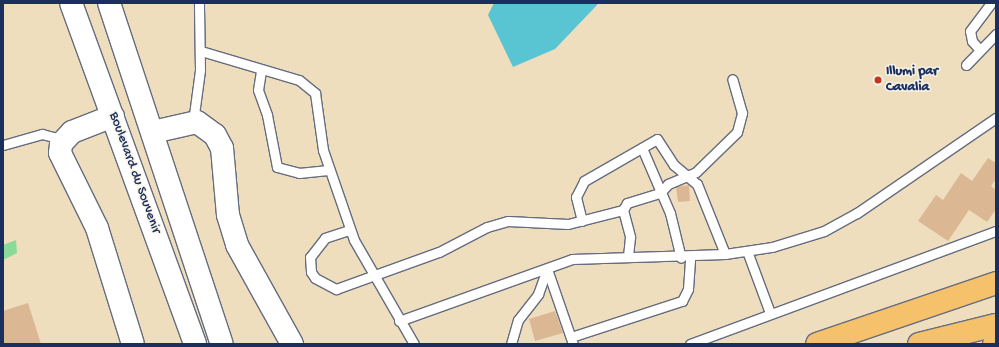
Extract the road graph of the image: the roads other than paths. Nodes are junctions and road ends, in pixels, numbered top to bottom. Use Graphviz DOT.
graph roads {
  1 [pos="71,3"];
  2 [pos="109,3"];
  3 [pos="199,3"];
  4 [pos="991,3"];
  5 [pos="996,34"];
  6 [pos="980,50"];
  7 [pos="201,51"];
  8 [pos="966,65"];
  9 [pos="261,71"];
  10 [pos="732,79"];
  11 [pos="113,116"];
  12 [pos="193,122"];
  13 [pos="994,122"];
  14 [pos="153,132"];
  15 [pos="64,140"];
  16 [pos="3,145"];
  17 [pos="642,148"];
  18 [pos="328,170"];
  19 [pos="688,175"];
  20 [pos="660,193"];
  21 [pos="623,210"];
  22 [pos="582,221"];
  23 [pos="349,230"];
  24 [pos="996,232"];
  25 [pos="747,251"];
  26 [pos="725,254"];
  27 [pos="628,257"];
  28 [pos="685,258"];
  29 [pos="547,268"];
  30 [pos="371,274"];
  31 [pos="996,283"];
  32 [pos="770,313"];
  33 [pos="400,321"];
  34 [pos="996,324"];
  35 [pos="572,340"];
  36 [pos="133,344"];
  37 [pos="195,344"];
  38 [pos="222,344"];
  39 [pos="292,344"];
  40 [pos="414,344"];
  41 [pos="511,344"];
  42 [pos="690,344"];
  43 [pos="817,344"];
  44 [pos="919,344"];
  1 -- 11 [label="street, Boulevard du Souvenir"];
  2 -- 14 [label="street, Boulevard du Souvenir"];
  3 -- 7 [label="lane"];
  4 -- 6 [label="lane"];
  5 -- 6 [label="lane"];
  6 -- 8 [label="lane"];
  7 -- 9 [label="lane"];
  7 -- 12 [label="lane"];
  9 -- 18 [label="lane"];
  9 -- 18 [label="lane"];
  10 -- 19 [label="lane"];
  11 -- 15 [label="street"];
  11 -- 37 [label="street, Boulevard du Souvenir"];
  12 -- 14 [label="street"];
  12 -- 39 [label="street"];
  13 -- 25 [label="lane"];
  14 -- 38 [label="street, Boulevard du Souvenir"];
  15 -- 16 [label="lane"];
  15 -- 36 [label="street"];
  17 -- 19 [label="lane"];
  17 -- 20 [label="lane"];
  17 -- 22 [label="lane"];
  18 -- 23 [label="lane"];
  19 -- 20 [label="lane"];
  19 -- 26 [label="lane"];
  20 -- 21 [label="lane"];
  20 -- 28 [label="lane"];
  21 -- 22 [label="lane"];
  21 -- 27 [label="lane"];
  22 -- 30 [label="lane"];
  23 -- 30 [label="lane"];
  23 -- 30 [label="lane"];
  24 -- 32 [label="lane"];
  25 -- 26 [label="lane"];
  25 -- 32 [label="lane"];
  26 -- 28 [label="lane"];
  27 -- 28 [label="lane"];
  27 -- 29 [label="lane"];
  28 -- 35 [label="lane"];
  29 -- 33 [label="lane"];
  29 -- 35 [label="lane"];
  29 -- 41 [label="lane"];
  30 -- 33 [label="lane"];
  31 -- 43 [label="highway"];
  32 -- 42 [label="lane"];
  33 -- 40 [label="lane"];
  34 -- 44 [label="highway"];
}
